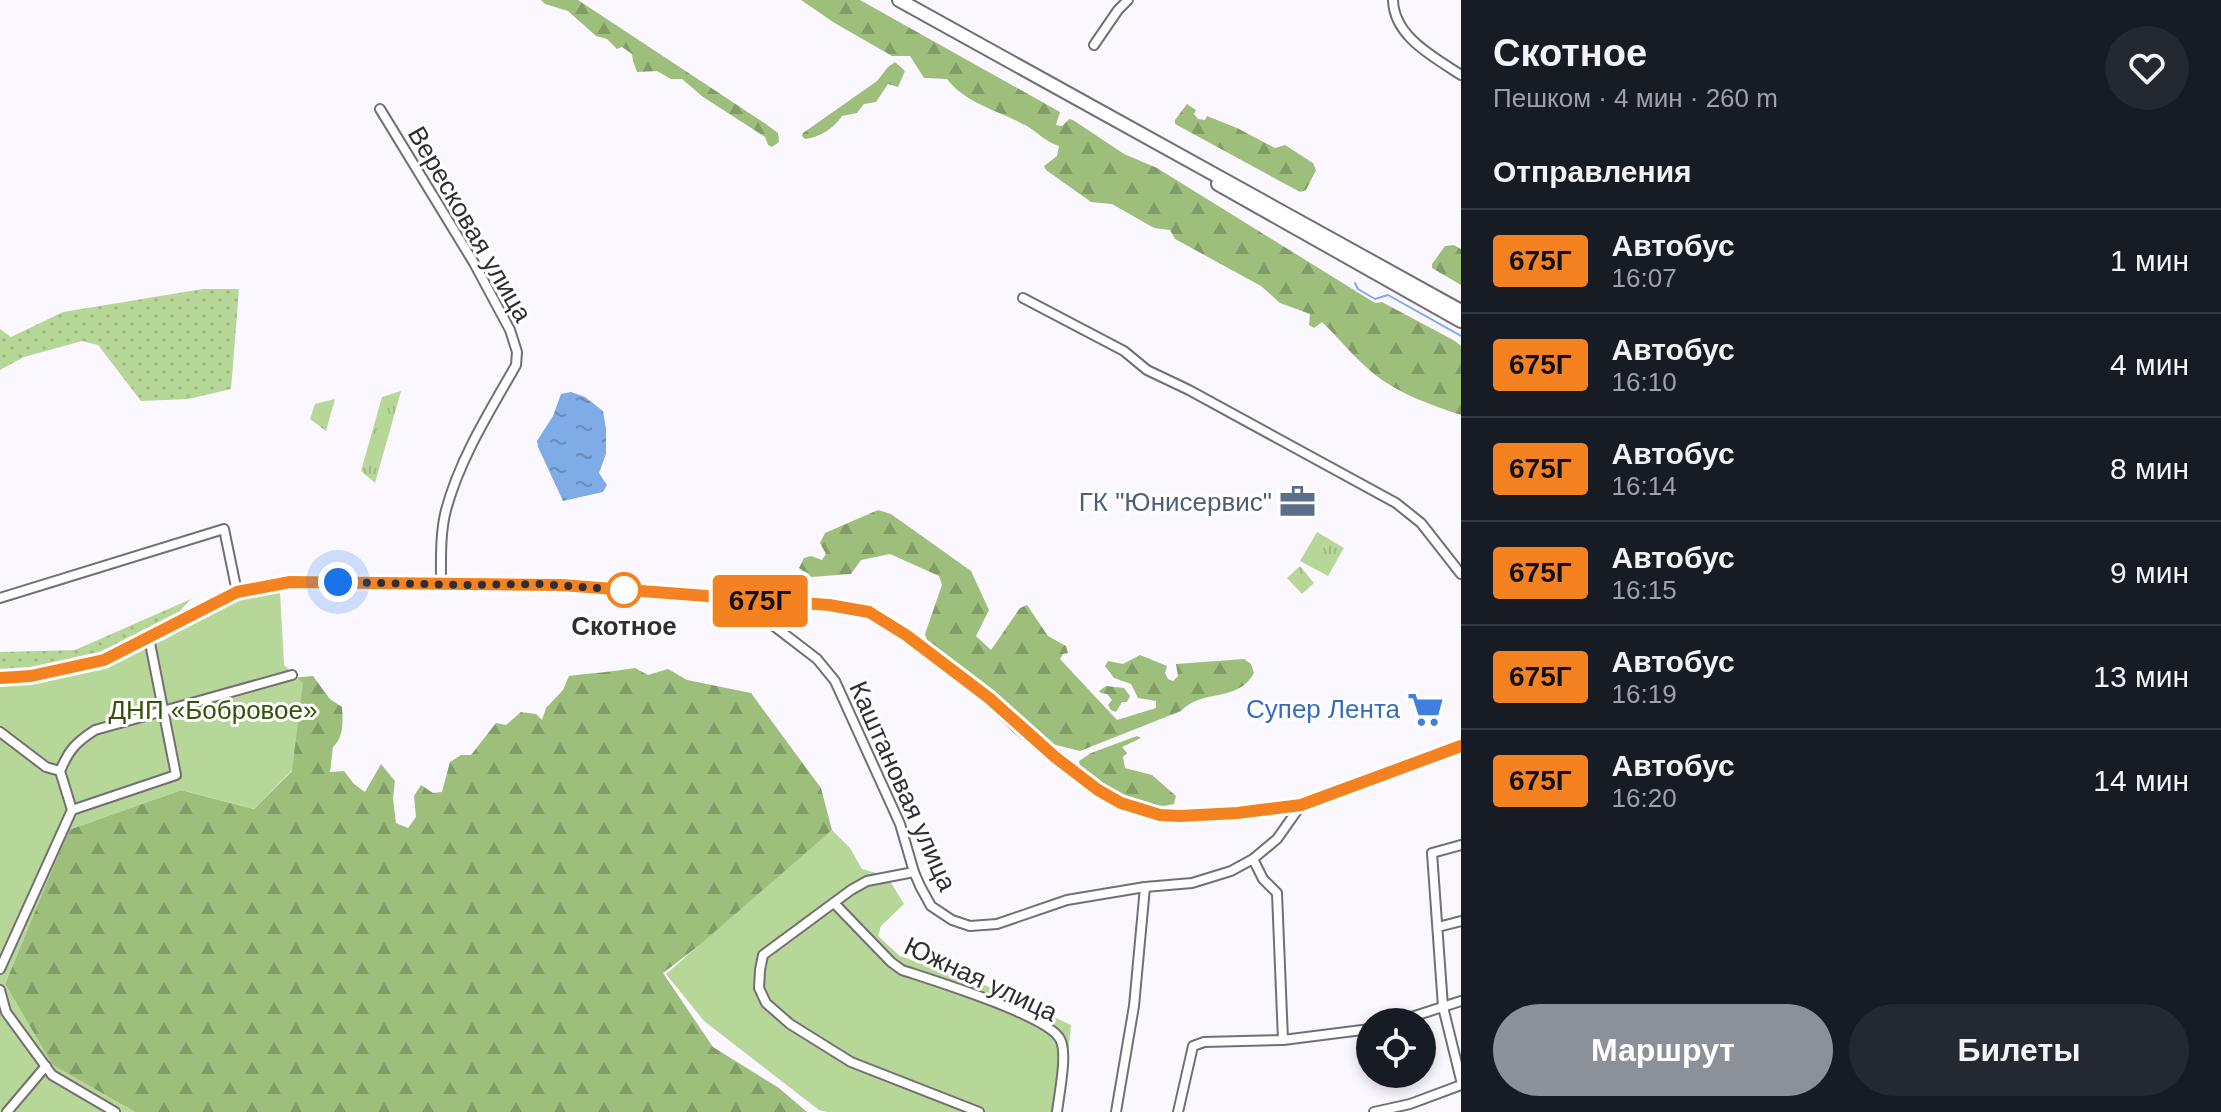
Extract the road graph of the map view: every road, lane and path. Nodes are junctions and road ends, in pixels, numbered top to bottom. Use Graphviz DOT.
graph roads {
  1 [pos="899,0"];
  2 [pos="1128,0"];
  3 [pos="1393,0"];
  4 [pos="1094,45"];
  5 [pos="1461,75"];
  6 [pos="1039,79"];
  7 [pos="380,109"];
  8 [pos="1023,298"];
  9 [pos="1461,311"];
  10 [pos="1461,321"];
  11 [pos="1461,574"];
  12 [pos="441,583"];
  13 [pos="237,592"];
  14 [pos="0,598"];
  15 [pos="752,600"];
  16 [pos="149,638"];
  17 [pos="292,675"];
  18 [pos="0,678"];
  19 [pos="162,710"];
  20 [pos="0,732"];
  21 [pos="1461,746"];
  22 [pos="60,771"];
  23 [pos="1301,805"];
  24 [pos="72,810"];
  25 [pos="1461,845"];
  26 [pos="1253,859"];
  27 [pos="914,872"];
  28 [pos="1145,887"];
  29 [pos="834,903"];
  30 [pos="1461,921"];
  31 [pos="1438,927"];
  32 [pos="0,969"];
  33 [pos="0,990"];
  34 [pos="1461,1001"];
  35 [pos="1443,1007"];
  36 [pos="1436,1009"];
  37 [pos="1356,1031"];
  38 [pos="1283,1040"];
  39 [pos="46,1066"];
  40 [pos="1461,1082"];
  41 [pos="7,1112"];
  42 [pos="115,1112"];
  43 [pos="979,1112"];
  44 [pos="1057,1112"];
  45 [pos="1116,1112"];
  46 [pos="1178,1112"];
  47 [pos="1374,1112"];
  1 -- 6 [label="main road"];
  2 -- 4 [label="street"];
  3 -- 5 [label="street"];
  6 -- 9 [label="main road"];
  6 -- 10 [label="main road"];
  7 -- 12 [label="street, Вересковая улица"];
  8 -- 11 [label="street"];
  12 -- 13 [label="main road"];
  12 -- 15 [label="main road"];
  13 -- 14 [label="street"];
  13 -- 16 [label="main road"];
  15 -- 23 [label="main road"];
  15 -- 27 [label="street, Каштановая улица"];
  16 -- 18 [label="main road"];
  16 -- 19 [label="street"];
  17 -- 19 [label="street"];
  19 -- 22 [label="street"];
  19 -- 24 [label="street"];
  20 -- 22 [label="street"];
  21 -- 23 [label="main road"];
  22 -- 24 [label="street"];
  23 -- 26 [label="street, Каштановая улица"];
  24 -- 32 [label="street"];
  25 -- 31 [label="street"];
  26 -- 28 [label="street, Каштановая улица"];
  26 -- 38 [label="street"];
  27 -- 28 [label="street, Каштановая улица"];
  27 -- 29 [label="street"];
  28 -- 45 [label="street"];
  29 -- 43 [label="street"];
  29 -- 44 [label="street, Южная улица"];
  30 -- 31 [label="street"];
  31 -- 35 [label="street"];
  33 -- 39 [label="street"];
  34 -- 35 [label="street"];
  35 -- 36 [label="street"];
  35 -- 40 [label="street"];
  37 -- 38 [label="street"];
  38 -- 46 [label="street"];
  39 -- 41 [label="street"];
  39 -- 42 [label="street"];
  40 -- 47 [label="street"];
}
